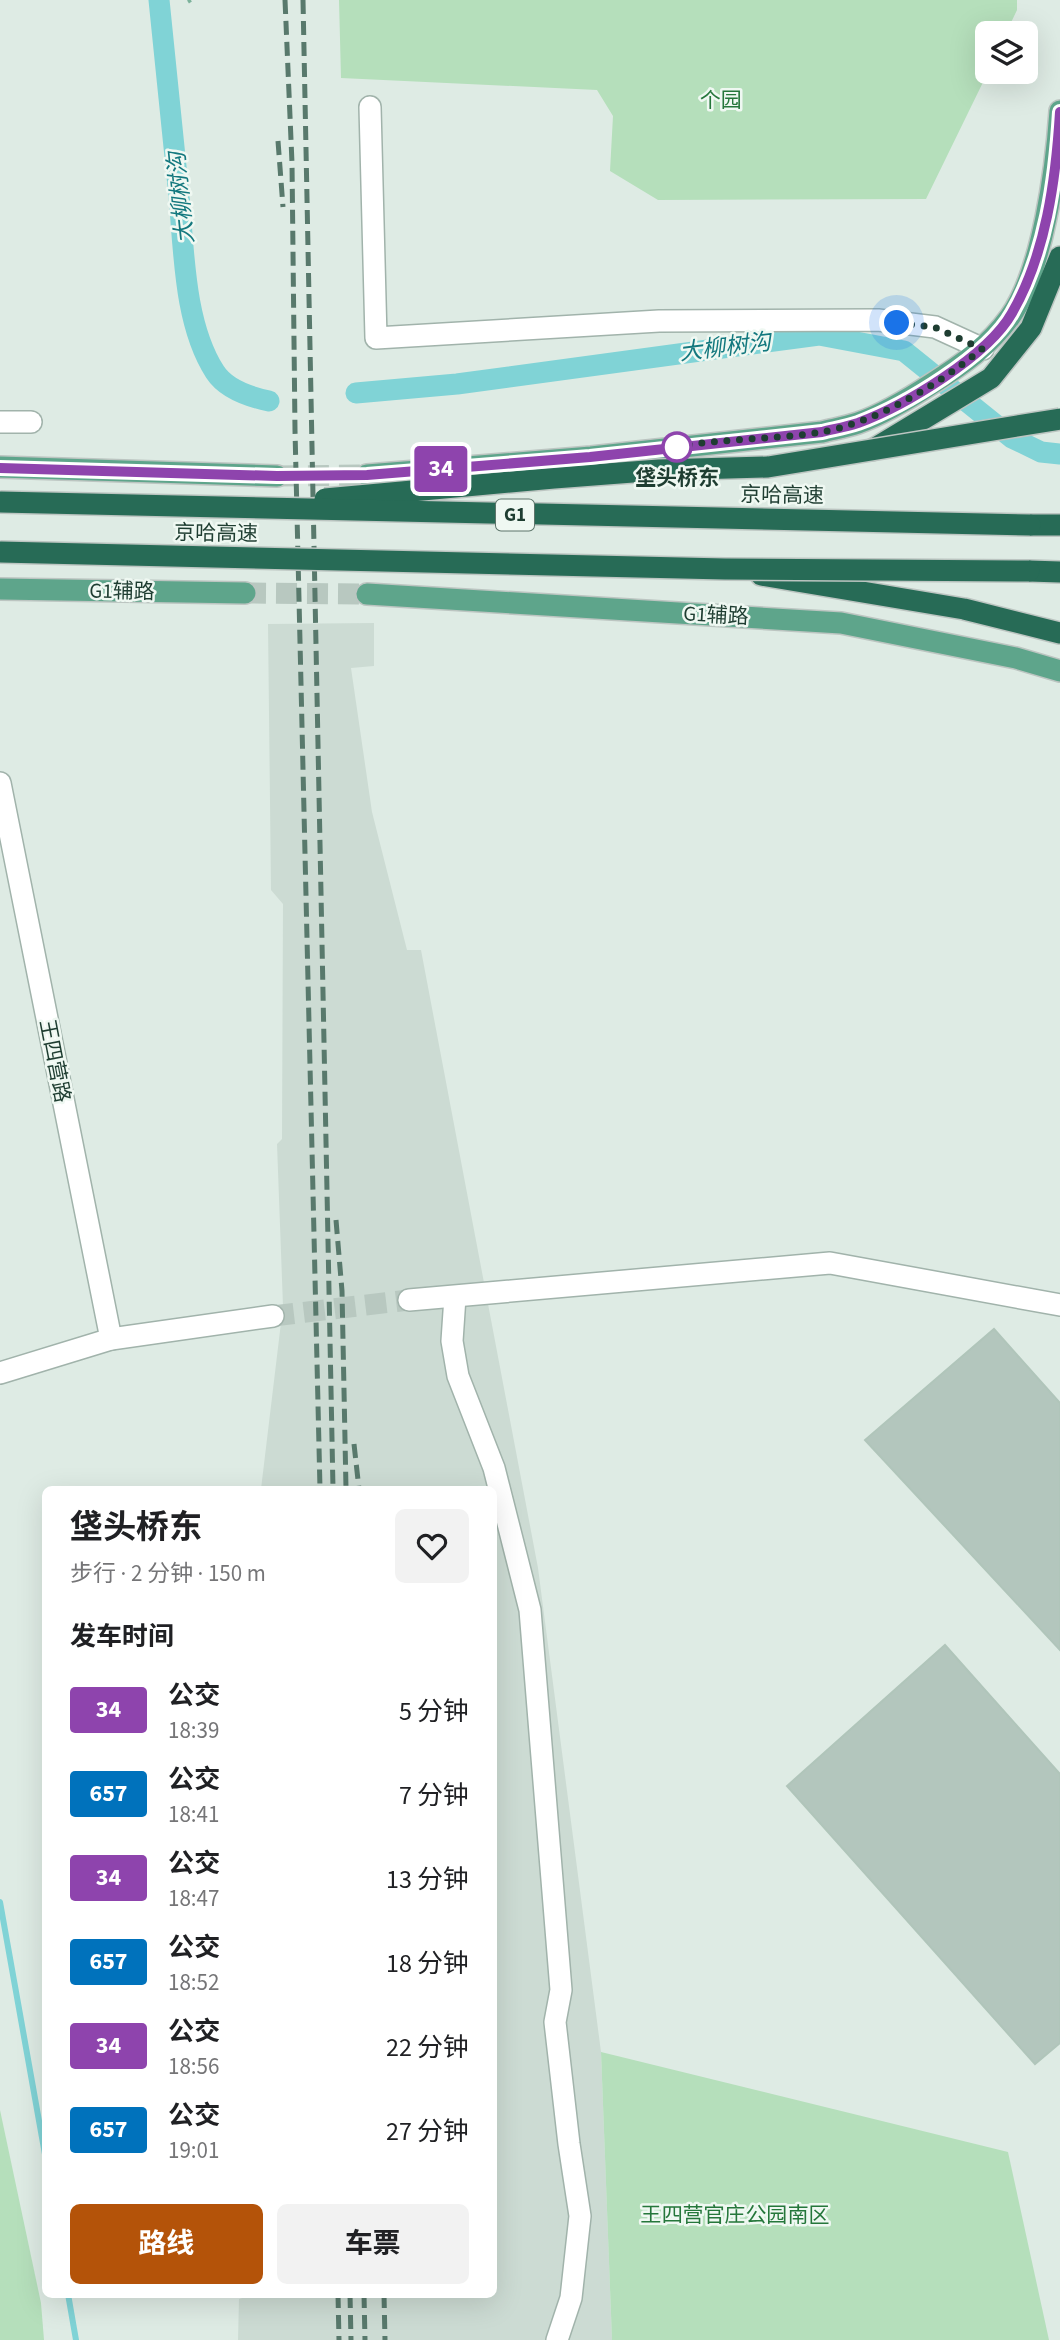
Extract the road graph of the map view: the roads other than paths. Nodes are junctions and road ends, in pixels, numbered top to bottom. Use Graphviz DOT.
graph roads {
  1 [pos="370,107"];
  2 [pos="1060,111"];
  3 [pos="1060,257"];
  4 [pos="975,355"];
  5 [pos="1060,419"];
  6 [pos="0,422"];
  7 [pos="31,422"];
  8 [pos="870,451"];
  9 [pos="0,467"];
  10 [pos="367,475"];
  11 [pos="277,476"];
  12 [pos="0,502"];
  13 [pos="240,507"];
  14 [pos="1060,525"];
  15 [pos="0,552"];
  16 [pos="725,569"];
  17 [pos="1060,572"];
  18 [pos="0,589"];
  19 [pos="244,593"];
  20 [pos="367,594"];
  21 [pos="1060,633"];
  22 [pos="1060,671"];
  23 [pos="0,782"];
  24 [pos="455,1297"];
  25 [pos="409,1300"];
  26 [pos="1060,1305"];
  27 [pos="273,1316"];
  28 [pos="111,1339"];
  29 [pos="0,1373"];
  30 [pos="557,2340"];
  1 -- 4 [label="street"];
  2 -- 4 [label="main road"];
  3 -- 8 [label="highway"];
  4 -- 10 [label="main road"];
  5 -- 8 [label="highway, bridge"];
  6 -- 7 [label="street"];
  8 -- 13 [label="highway, bridge"];
  9 -- 11 [label="main road"];
  12 -- 13 [label="highway, 京哈高速 / G1, bridge"];
  13 -- 14 [label="highway, 京哈高速 / G1, bridge"];
  15 -- 16 [label="highway, 京哈高速, bridge"];
  16 -- 17 [label="highway, 京哈高速, bridge"];
  16 -- 21 [label="highway, bridge"];
  18 -- 19 [label="main road, G1辅路"];
  20 -- 22 [label="main road, G1辅路"];
  23 -- 28 [label="street, 王四营路"];
  24 -- 25 [label="street"];
  24 -- 26 [label="street"];
  24 -- 30 [label="street"];
  27 -- 28 [label="street"];
  28 -- 29 [label="street"];
}
